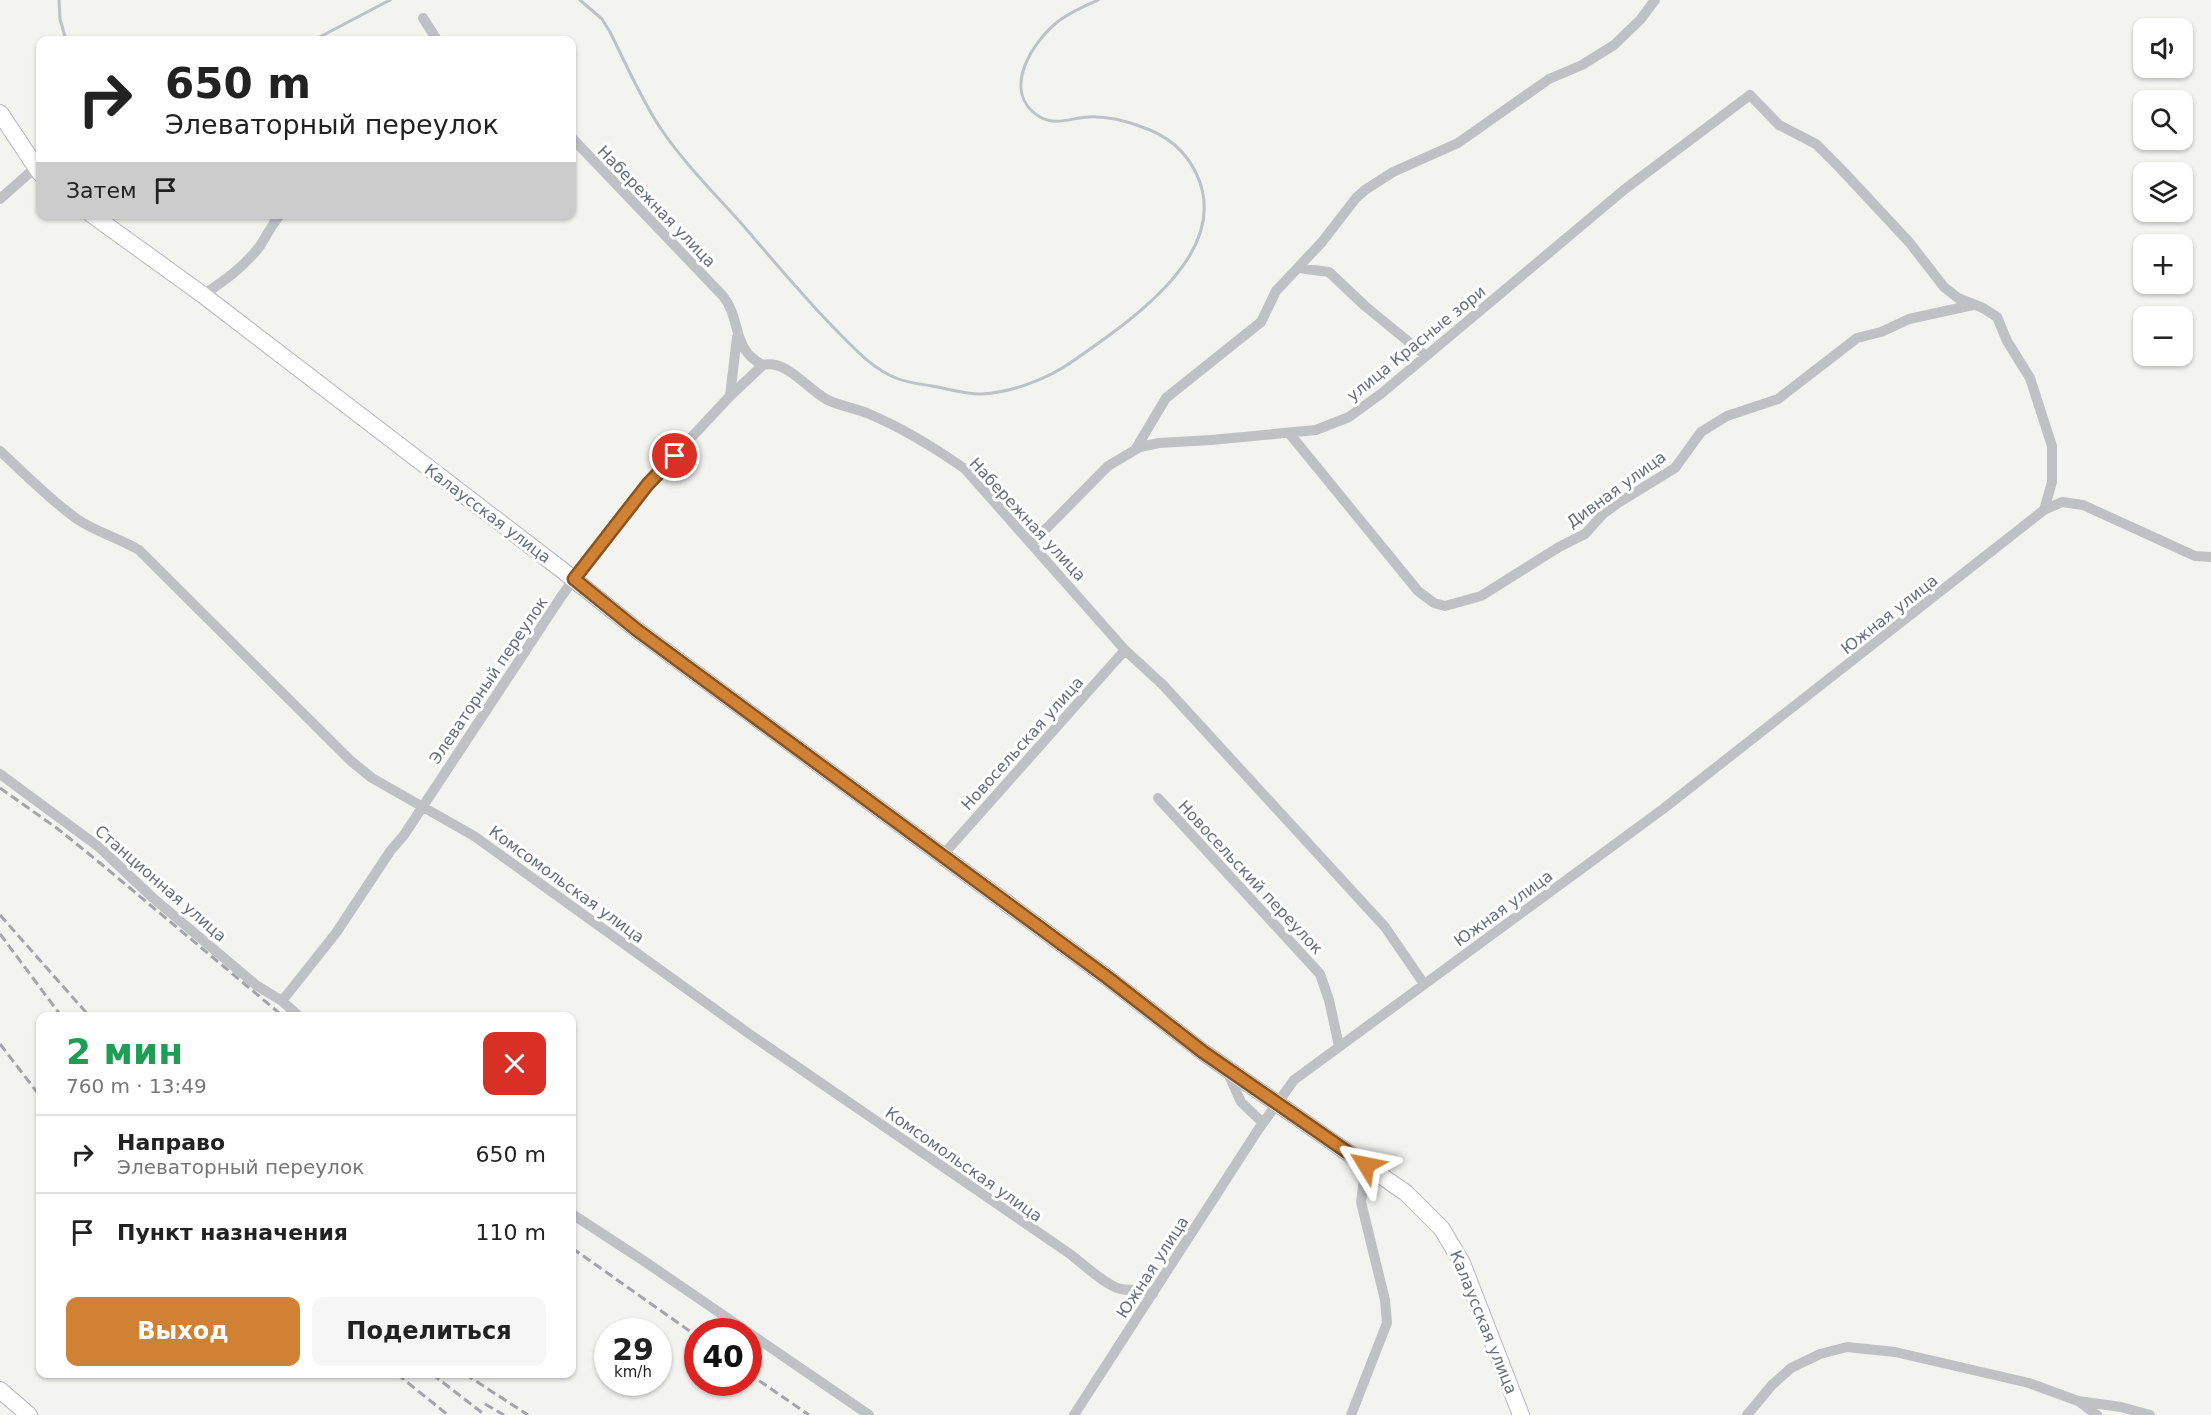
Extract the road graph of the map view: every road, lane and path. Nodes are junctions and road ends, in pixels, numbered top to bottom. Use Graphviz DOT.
graph roads {
  1 [pos="1655,0"];
  2 [pos="423,18"];
  3 [pos="434,36"];
  4 [pos="0,113"];
  5 [pos="576,142"];
  6 [pos="36,167"];
  7 [pos="36,172"];
  8 [pos="0,199"];
  9 [pos="99,219"];
  10 [pos="277,219"];
  11 [pos="1299,267"];
  12 [pos="203,295"];
  13 [pos="1973,305"];
  14 [pos="738,334"];
  15 [pos="1426,356"];
  16 [pos="763,365"];
  17 [pos="730,396"];
  18 [pos="1316,430"];
  19 [pos="1289,433"];
  20 [pos="1135,450"];
  21 [pos="0,451"];
  22 [pos="1311,458"];
  23 [pos="2044,510"];
  24 [pos="1032,543"];
  25 [pos="2211,557"];
  26 [pos="574,579"];
  27 [pos="1125,650"];
  28 [pos="0,774"];
  29 [pos="1158,798"];
  30 [pos="422,806"];
  31 [pos="942,856"];
  32 [pos="1424,984"];
  33 [pos="282,1001"];
  34 [pos="294,1012"];
  35 [pos="1339,1046"];
  36 [pos="1224,1066"];
  37 [pos="1277,1102"];
  38 [pos="1263,1123"];
  39 [pos="1366,1165"];
  40 [pos="576,1217"];
  41 [pos="1153,1294"];
  42 [pos="0,1390"];
  43 [pos="2078,1401"];
  44 [pos="29,1415"];
  45 [pos="869,1415"];
  46 [pos="1074,1415"];
  47 [pos="1351,1415"];
  48 [pos="1521,1415"];
  49 [pos="1747,1415"];
  50 [pos="2097,1415"];
  51 [pos="2150,1415"];
  1 -- 11 [label="street"];
  2 -- 3 [label="street"];
  4 -- 6 [label="street"];
  5 -- 14 [label="street, Набережная улица"];
  7 -- 8 [label="street"];
  9 -- 12 [label="street, Калаусская улица"];
  10 -- 12 [label="street"];
  11 -- 15 [label="street"];
  11 -- 20 [label="street"];
  12 -- 26 [label="street, Калаусская улица"];
  13 -- 15 [label="street, улица Красные зори"];
  13 -- 22 [label="street, Дивная улица"];
  13 -- 23 [label="street"];
  14 -- 16 [label="street, Набережная улица"];
  14 -- 17 [label="street"];
  15 -- 18 [label="street, улица Красные зори"];
  16 -- 17 [label="street, Элеваторный переулок"];
  16 -- 24 [label="street, Набережная улица"];
  17 -- 26 [label="street, Элеваторный переулок"];
  18 -- 19 [label="street, улица Красные зори"];
  18 -- 22 [label="street"];
  19 -- 20 [label="street, улица Красные зори"];
  19 -- 22 [label="street, Дивная улица"];
  20 -- 24 [label="street, улица Красные зори"];
  21 -- 30 [label="street, Комсомольская улица"];
  23 -- 25 [label="street"];
  23 -- 32 [label="street, Южная улица"];
  24 -- 27 [label="street, Набережная улица"];
  26 -- 30 [label="street, Элеваторный переулок"];
  26 -- 31 [label="street, Калаусская улица"];
  27 -- 31 [label="street, Новосельская улица"];
  27 -- 32 [label="street, Набережная улица"];
  28 -- 33 [label="street, Станционная улица"];
  29 -- 35 [label="street, Новосельский переулок"];
  30 -- 33 [label="street, Элеваторный переулок"];
  30 -- 41 [label="street, Комсомольская улица"];
  31 -- 36 [label="street, Калаусская улица"];
  32 -- 35 [label="street, Южная улица"];
  33 -- 34 [label="street, Станционная улица"];
  35 -- 37 [label="street, Южная улица"];
  36 -- 37 [label="street, Калаусская улица"];
  36 -- 38 [label="street"];
  37 -- 38 [label="street, Южная улица"];
  37 -- 39 [label="street, Калаусская улица"];
  38 -- 41 [label="street, Южная улица"];
  39 -- 47 [label="street"];
  39 -- 48 [label="street, Калаусская улица"];
  40 -- 45 [label="street"];
  41 -- 46 [label="street, Южная улица"];
  42 -- 44 [label="street"];
  43 -- 49 [label="street"];
  43 -- 50 [label="street"];
  43 -- 51 [label="street"];
}
